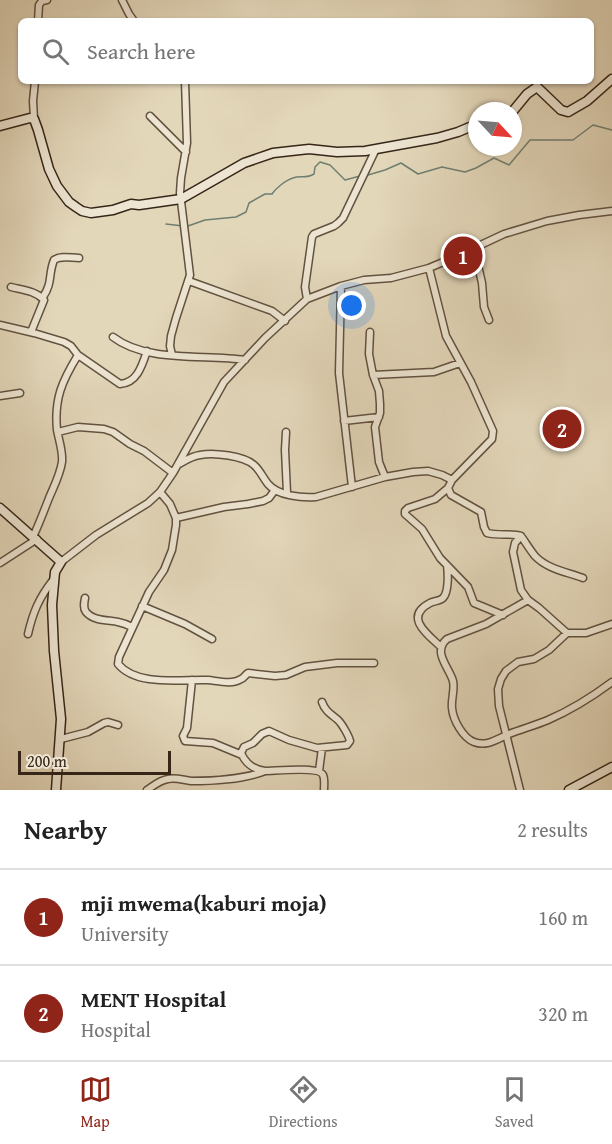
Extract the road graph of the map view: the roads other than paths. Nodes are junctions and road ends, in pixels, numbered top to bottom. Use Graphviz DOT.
graph roads {
  1 [pos="47,0"];
  2 [pos="122,0"];
  3 [pos="40,1"];
  4 [pos="38,18"];
  5 [pos="132,18"];
  6 [pos="612,79"];
  7 [pos="34,84"];
  8 [pos="185,84"];
  9 [pos="520,102"];
  10 [pos="150,116"];
  11 [pos="34,120"];
  12 [pos="0,125"];
  13 [pos="468,128"];
  14 [pos="376,148"];
  15 [pos="186,152"];
  16 [pos="181,199"];
  17 [pos="612,212"];
  18 [pos="474,248"];
  19 [pos="79,258"];
  20 [pos="429,268"];
  21 [pos="189,281"];
  22 [pos="341,286"];
  23 [pos="10,287"];
  24 [pos="43,297"];
  25 [pos="308,299"];
  26 [pos="489,320"];
  27 [pos="285,321"];
  28 [pos="0,325"];
  29 [pos="31,332"];
  30 [pos="370,332"];
  31 [pos="112,337"];
  32 [pos="147,351"];
  33 [pos="78,355"];
  34 [pos="172,355"];
  35 [pos="245,360"];
  36 [pos="460,363"];
  37 [pos="373,375"];
  38 [pos="20,393"];
  39 [pos="0,396"];
  40 [pos="379,417"];
  41 [pos="344,421"];
  42 [pos="58,432"];
  43 [pos="286,432"];
  44 [pos="178,464"];
  45 [pos="173,473"];
  46 [pos="385,477"];
  47 [pos="452,480"];
  48 [pos="352,487"];
  49 [pos="448,488"];
  50 [pos="275,490"];
  51 [pos="159,492"];
  52 [pos="287,493"];
  53 [pos="0,508"];
  54 [pos="176,518"];
  55 [pos="521,536"];
  56 [pos="35,538"];
  57 [pos="61,562"];
  58 [pos="0,563"];
  59 [pos="447,564"];
  60 [pos="584,578"];
  61 [pos="53,580"];
  62 [pos="86,598"];
  63 [pos="528,600"];
  64 [pos="142,606"];
  65 [pos="503,615"];
  66 [pos="612,624"];
  67 [pos="132,627"];
  68 [pos="567,633"];
  69 [pos="28,634"];
  70 [pos="212,639"];
  71 [pos="441,647"];
  72 [pos="374,663"];
  73 [pos="192,680"];
  74 [pos="612,682"];
  75 [pos="322,702"];
  76 [pos="118,725"];
  77 [pos="506,735"];
  78 [pos="61,739"];
  79 [pos="322,748"];
  80 [pos="242,755"];
  81 [pos="612,767"];
  82 [pos="265,771"];
  83 [pos="319,771"];
  84 [pos="56,790"];
  85 [pos="147,790"];
  86 [pos="324,790"];
  87 [pos="520,790"];
  88 [pos="569,790"];
  1 -- 3 [label="street"];
  2 -- 5 [label="street"];
  3 -- 4 [label="street"];
  6 -- 9 [label="street"];
  7 -- 11 [label="street"];
  8 -- 15 [label="street"];
  10 -- 15 [label="street"];
  11 -- 12 [label="street"];
  11 -- 16 [label="street"];
  13 -- 14 [label="street"];
  14 -- 16 [label="street"];
  14 -- 25 [label="street"];
  15 -- 16 [label="street"];
  16 -- 21 [label="street"];
  17 -- 18 [label="street"];
  18 -- 20 [label="street"];
  18 -- 26 [label="street"];
  19 -- 24 [label="street"];
  20 -- 22 [label="street"];
  20 -- 36 [label="street"];
  21 -- 27 [label="street"];
  21 -- 34 [label="street"];
  22 -- 25 [label="street"];
  22 -- 41 [label="street"];
  23 -- 24 [label="street"];
  24 -- 29 [label="street"];
  25 -- 27 [label="street"];
  27 -- 35 [label="street"];
  28 -- 29 [label="street"];
  29 -- 33 [label="street"];
  30 -- 37 [label="street"];
  31 -- 32 [label="street"];
  32 -- 33 [label="street"];
  32 -- 34 [label="street"];
  33 -- 42 [label="street"];
  34 -- 35 [label="street"];
  35 -- 44 [label="street"];
  36 -- 37 [label="street"];
  36 -- 47 [label="street"];
  37 -- 40 [label="street"];
  38 -- 39 [label="street"];
  40 -- 41 [label="street"];
  40 -- 46 [label="street"];
  41 -- 48 [label="street"];
  42 -- 45 [label="street"];
  42 -- 56 [label="street"];
  43 -- 52 [label="street"];
  44 -- 45 [label="street"];
  44 -- 50 [label="street"];
  45 -- 51 [label="street"];
  46 -- 47 [label="street"];
  46 -- 48 [label="street"];
  47 -- 49 [label="street"];
  48 -- 52 [label="street"];
  49 -- 55 [label="street"];
  49 -- 59 [label="street"];
  50 -- 52 [label="street"];
  50 -- 54 [label="street"];
  51 -- 54 [label="street"];
  51 -- 57 [label="street"];
  53 -- 56 [label="street"];
  54 -- 64 [label="street"];
  55 -- 60 [label="street"];
  55 -- 63 [label="street"];
  56 -- 57 [label="street"];
  56 -- 58 [label="street"];
  57 -- 61 [label="street"];
  59 -- 65 [label="street"];
  59 -- 71 [label="street"];
  61 -- 69 [label="street"];
  61 -- 78 [label="street"];
  62 -- 67 [label="street"];
  63 -- 65 [label="street"];
  63 -- 68 [label="street"];
  64 -- 67 [label="street"];
  64 -- 70 [label="street"];
  65 -- 71 [label="street"];
  66 -- 68 [label="street"];
  67 -- 73 [label="street"];
  68 -- 77 [label="street"];
  71 -- 77 [label="street"];
  72 -- 73 [label="street"];
  73 -- 80 [label="street"];
  74 -- 77 [label="street"];
  75 -- 79 [label="street"];
  76 -- 78 [label="street"];
  77 -- 87 [label="street"];
  78 -- 84 [label="street"];
  79 -- 80 [label="street"];
  79 -- 83 [label="street"];
  80 -- 82 [label="street"];
  81 -- 88 [label="street"];
  82 -- 83 [label="street"];
  82 -- 85 [label="street"];
  83 -- 86 [label="street"];
}
